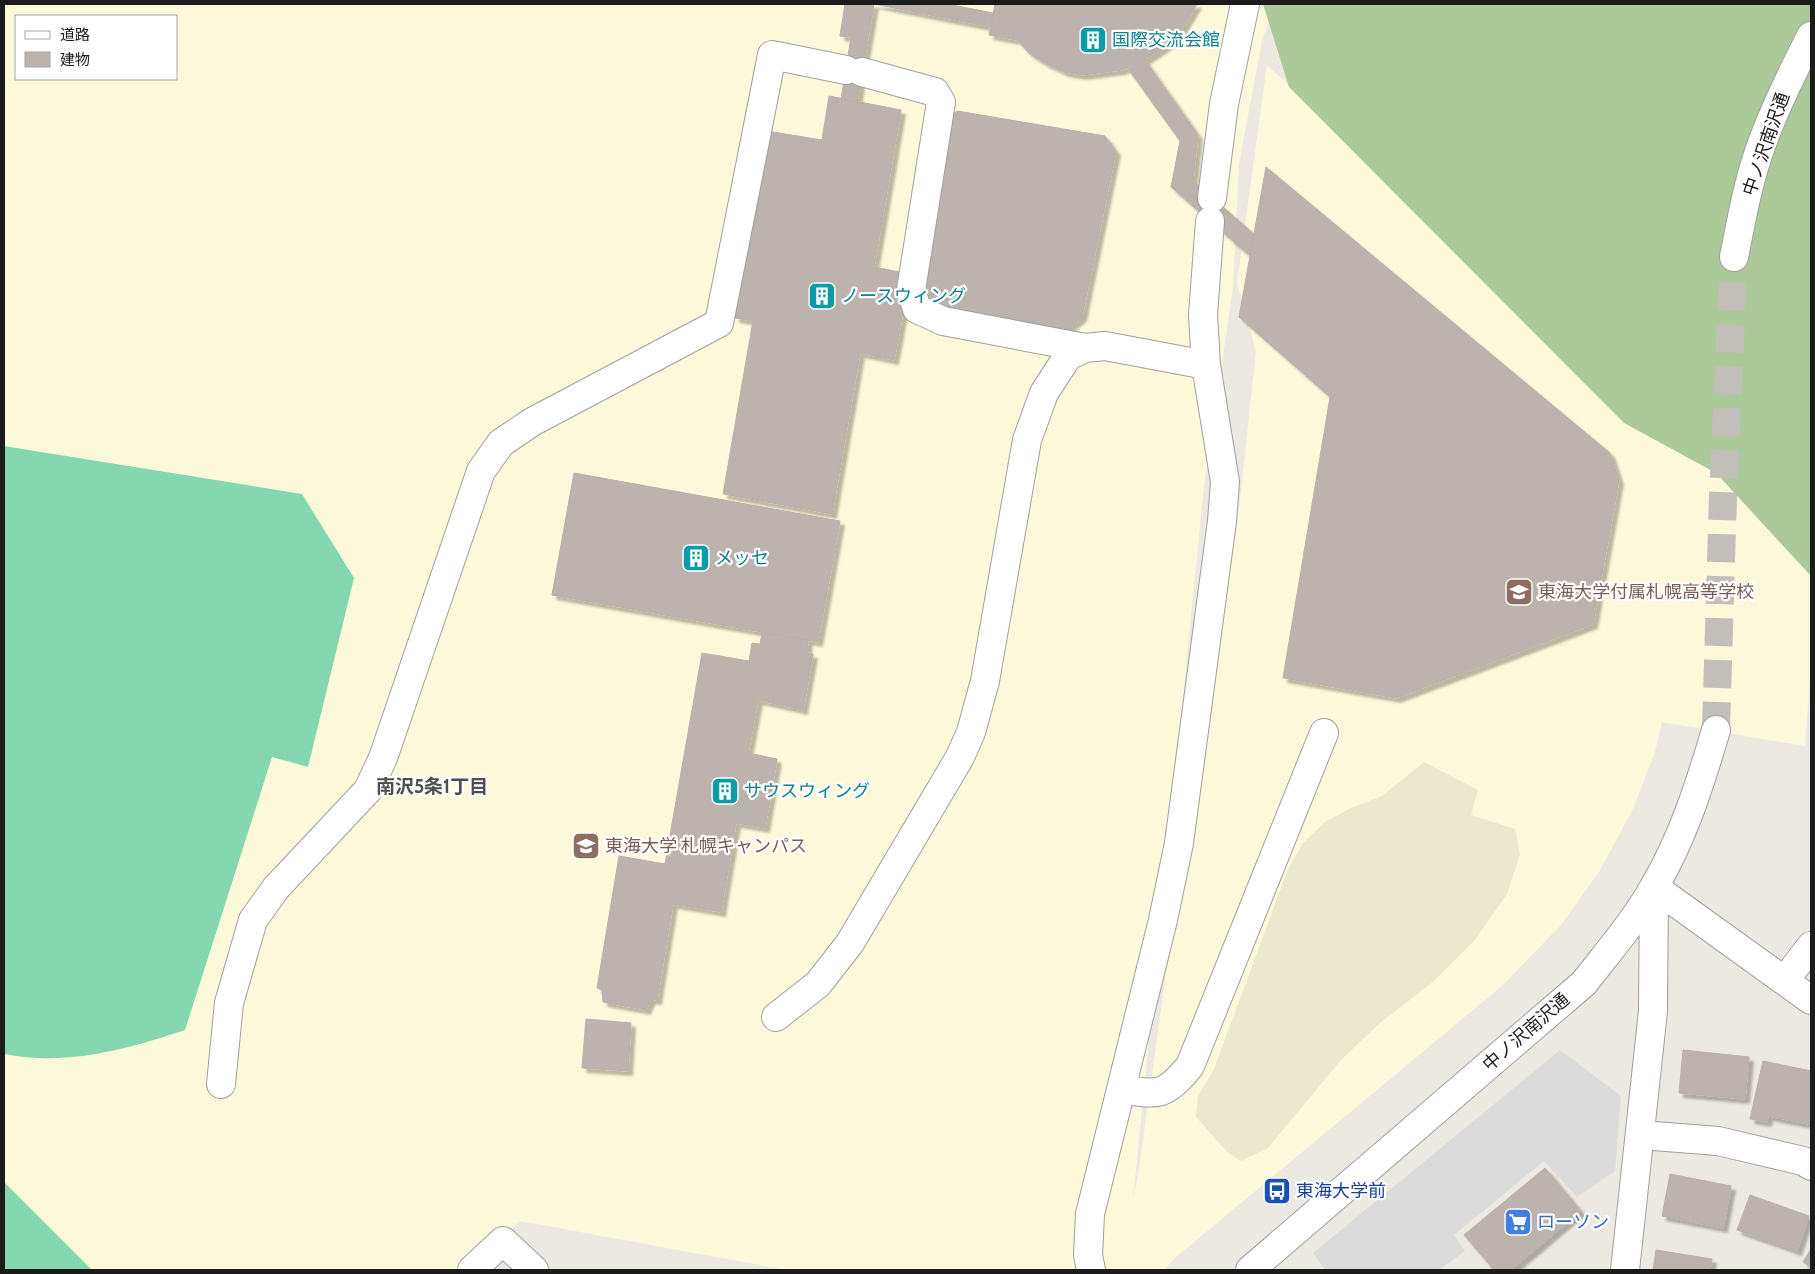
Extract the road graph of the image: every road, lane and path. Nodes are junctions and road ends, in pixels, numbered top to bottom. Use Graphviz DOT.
graph roads {
  1 [pos="1245,4"];
  2 [pos="1811,36"];
  3 [pos="1734,257"];
  4 [pos="1085,348"];
  5 [pos="1206,365"];
  6 [pos="1716,730"];
  7 [pos="1324,733"];
  8 [pos="1654,887"];
  9 [pos="1811,946"];
  10 [pos="1785,980"];
  11 [pos="1811,1000"];
  12 [pos="776,1017"];
  13 [pos="221,1084"];
  14 [pos="1121,1089"];
  15 [pos="1641,1134"];
  16 [pos="1811,1166"];
  17 [pos="472,1270"];
  18 [pos="534,1270"];
  19 [pos="1091,1270"];
  20 [pos="1250,1270"];
  21 [pos="1625,1270"];
  1 -- 5 [label="street"];
  2 -- 3 [label="street, 中ノ沢南沢通"];
  4 -- 5 [label="street"];
  4 -- 12 [label="street"];
  4 -- 13 [label="street"];
  5 -- 14 [label="street"];
  6 -- 8 [label="street, 中ノ沢南沢通"];
  7 -- 14 [label="street"];
  8 -- 10 [label="street"];
  8 -- 15 [label="street"];
  8 -- 20 [label="street, 中ノ沢南沢通"];
  9 -- 10 [label="street"];
  10 -- 11 [label="street"];
  14 -- 19 [label="street"];
  15 -- 16 [label="street"];
  15 -- 21 [label="street"];
  17 -- 18 [label="street"];
}
